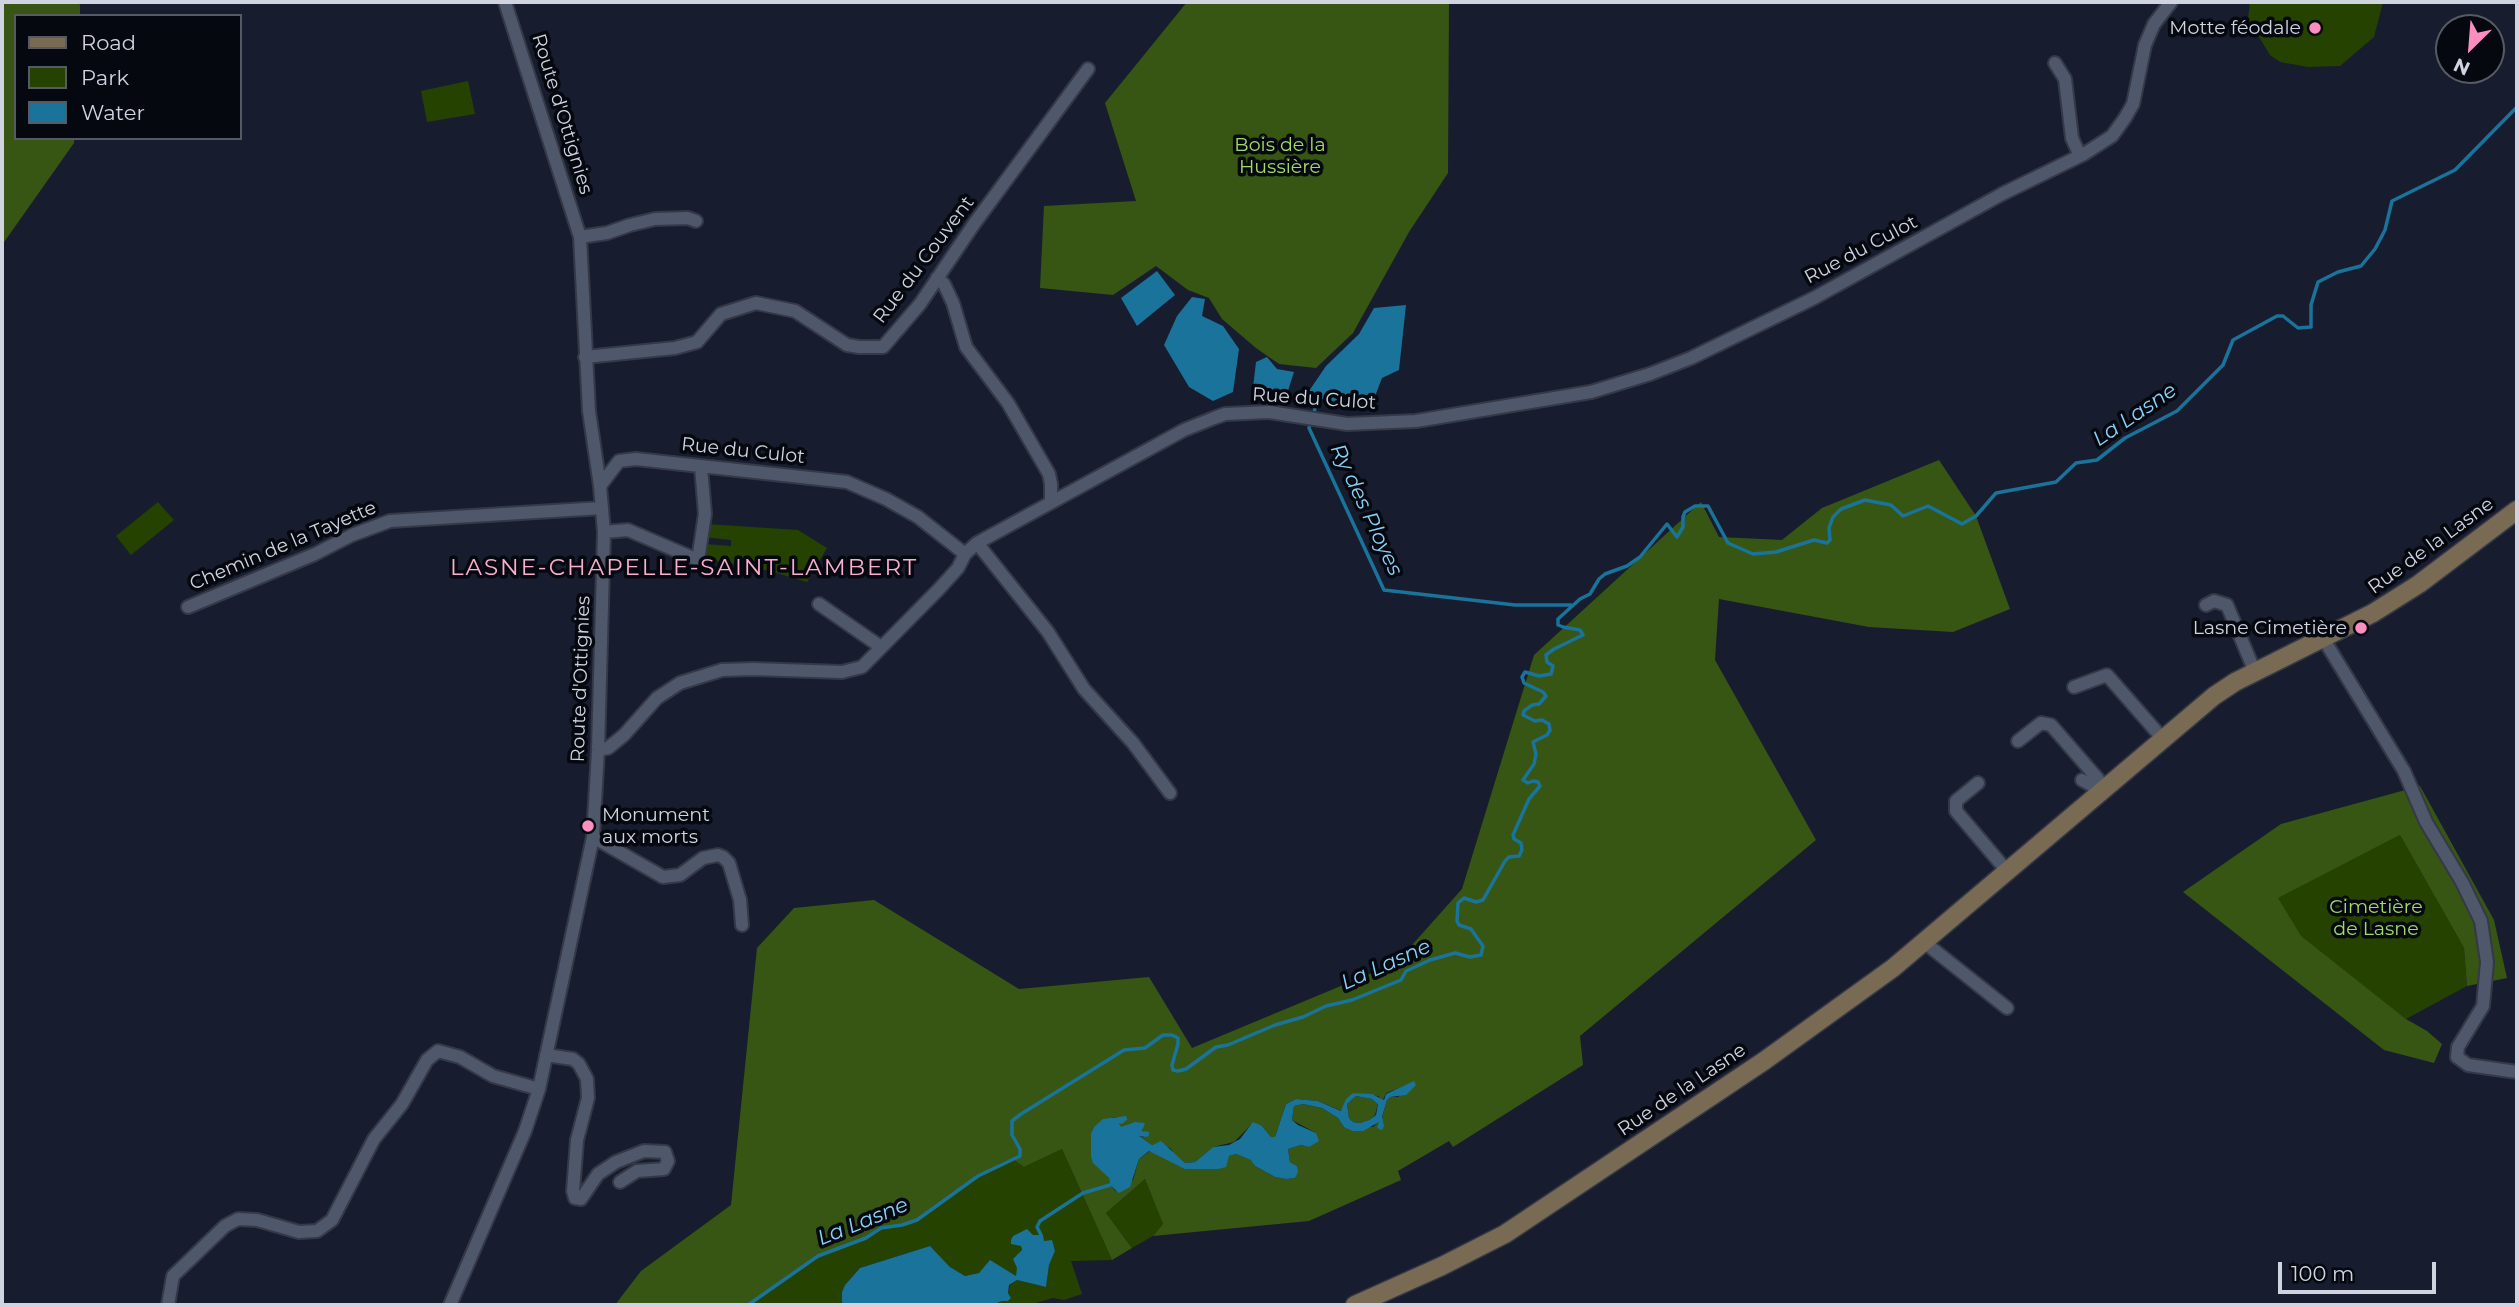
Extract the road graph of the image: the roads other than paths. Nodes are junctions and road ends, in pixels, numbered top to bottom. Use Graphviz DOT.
graph roads {
  1 [pos="505,2"];
  2 [pos="2171,2"];
  3 [pos="2055,63"];
  4 [pos="1088,69"];
  5 [pos="2080,156"];
  6 [pos="696,221"];
  7 [pos="580,237"];
  8 [pos="937,278"];
  9 [pos="585,357"];
  10 [pos="596,460"];
  11 [pos="619,461"];
  12 [pos="701,467"];
  13 [pos="600,486"];
  14 [pos="1051,502"];
  15 [pos="602,508"];
  16 [pos="2517,510"];
  17 [pos="604,532"];
  18 [pos="978,543"];
  19 [pos="965,554"];
  20 [pos="819,604"];
  21 [pos="2206,604"];
  22 [pos="187,607"];
  23 [pos="2323,638"];
  24 [pos="881,648"];
  25 [pos="2255,672"];
  26 [pos="2074,687"];
  27 [pos="2163,739"];
  28 [pos="2018,741"];
  29 [pos="598,750"];
  30 [pos="2082,780"];
  31 [pos="1978,783"];
  32 [pos="2102,791"];
  33 [pos="1170,793"];
  34 [pos="593,837"];
  35 [pos="2007,872"];
  36 [pos="742,925"];
  37 [pos="1924,942"];
  38 [pos="2007,1008"];
  39 [pos="546,1055"];
  40 [pos="2517,1072"];
  41 [pos="540,1089"];
  42 [pos="620,1182"];
  43 [pos="167,1305"];
  44 [pos="450,1305"];
  45 [pos="1355,1305"];
  1 -- 7 [label="street, Route d'Ottignies"];
  2 -- 5 [label="street, Rue du Culot"];
  3 -- 5 [label="street"];
  4 -- 8 [label="street, Rue du Couvent"];
  5 -- 14 [label="street, Rue du Culot"];
  6 -- 7 [label="street"];
  7 -- 9 [label="street, Route d'Ottignies"];
  8 -- 9 [label="street, Rue du Couvent"];
  8 -- 14 [label="street"];
  9 -- 10 [label="street, Route d'Ottignies"];
  10 -- 11 [label="street, Rue du Culot"];
  10 -- 13 [label="street, Route d'Ottignies"];
  11 -- 12 [label="street, Rue du Culot"];
  11 -- 13 [label="street"];
  12 -- 17 [label="street"];
  12 -- 19 [label="street, Rue du Culot"];
  13 -- 15 [label="street, Route d'Ottignies"];
  14 -- 18 [label="street, Rue du Culot"];
  15 -- 17 [label="street, Route d'Ottignies"];
  15 -- 22 [label="street, Chemin de la Tayette"];
  16 -- 23 [label="street, Rue de la Lasne"];
  17 -- 29 [label="street, Route d'Ottignies"];
  18 -- 19 [label="street, Rue du Culot"];
  18 -- 33 [label="street"];
  19 -- 24 [label="street"];
  20 -- 24 [label="street"];
  21 -- 25 [label="street"];
  23 -- 25 [label="street, Rue de la Lasne"];
  23 -- 40 [label="street"];
  24 -- 29 [label="street"];
  25 -- 27 [label="street, Rue de la Lasne"];
  26 -- 27 [label="street"];
  27 -- 32 [label="street, Rue de la Lasne"];
  28 -- 32 [label="street"];
  29 -- 34 [label="street, Route d'Ottignies"];
  30 -- 32 [label="street"];
  31 -- 35 [label="street"];
  32 -- 35 [label="street, Rue de la Lasne"];
  34 -- 36 [label="street"];
  34 -- 39 [label="street, Route d'Ottignies"];
  35 -- 37 [label="street, Rue de la Lasne"];
  37 -- 38 [label="street"];
  37 -- 45 [label="street, Rue de la Lasne"];
  39 -- 41 [label="street, Route d'Ottignies"];
  39 -- 42 [label="street"];
  41 -- 43 [label="street"];
  41 -- 44 [label="street, Route d'Ottignies"];
}
